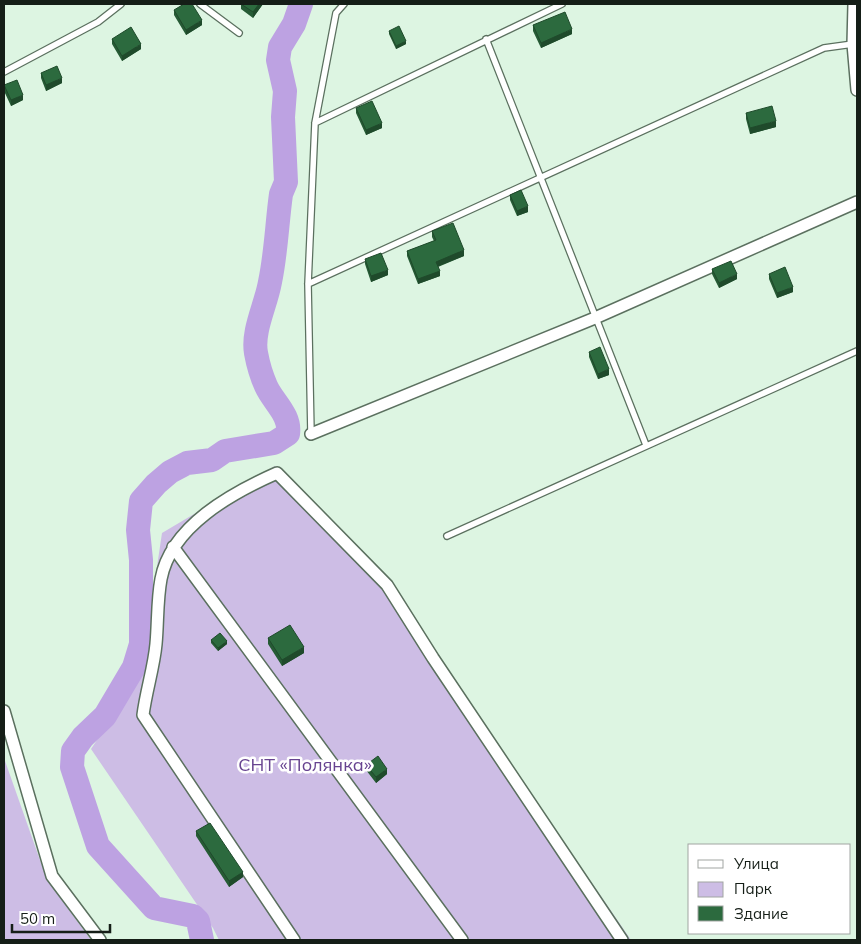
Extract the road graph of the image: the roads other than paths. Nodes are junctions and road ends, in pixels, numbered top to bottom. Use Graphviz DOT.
graph roads {
  1 [pos="121,4"];
  2 [pos="200,4"];
  3 [pos="344,4"];
  4 [pos="562,4"];
  5 [pos="854,4"];
  6 [pos="239,33"];
  7 [pos="486,39"];
  8 [pos="853,44"];
  9 [pos="4,72"];
  10 [pos="857,90"];
  11 [pos="316,123"];
  12 [pos="540,179"];
  13 [pos="857,202"];
  14 [pos="308,284"];
  15 [pos="595,318"];
  16 [pos="857,351"];
  17 [pos="311,434"];
  18 [pos="646,445"];
  19 [pos="447,536"];
  20 [pos="173,547"];
  21 [pos="4,711"];
  22 [pos="100,940"];
  23 [pos="294,940"];
  24 [pos="462,940"];
  25 [pos="622,940"];
  1 -- 9 [label="lane"];
  2 -- 6 [label="lane"];
  3 -- 11 [label="lane"];
  4 -- 7 [label="lane"];
  5 -- 8 [label="street"];
  7 -- 11 [label="lane"];
  7 -- 12 [label="lane"];
  8 -- 10 [label="street"];
  8 -- 12 [label="lane"];
  11 -- 14 [label="lane"];
  12 -- 14 [label="lane"];
  12 -- 15 [label="lane"];
  13 -- 15 [label="street"];
  14 -- 17 [label="lane"];
  15 -- 17 [label="street"];
  15 -- 18 [label="lane"];
  16 -- 18 [label="lane"];
  18 -- 19 [label="lane"];
  20 -- 23 [label="street"];
  20 -- 24 [label="street"];
  20 -- 25 [label="street"];
  21 -- 22 [label="street"];
}
